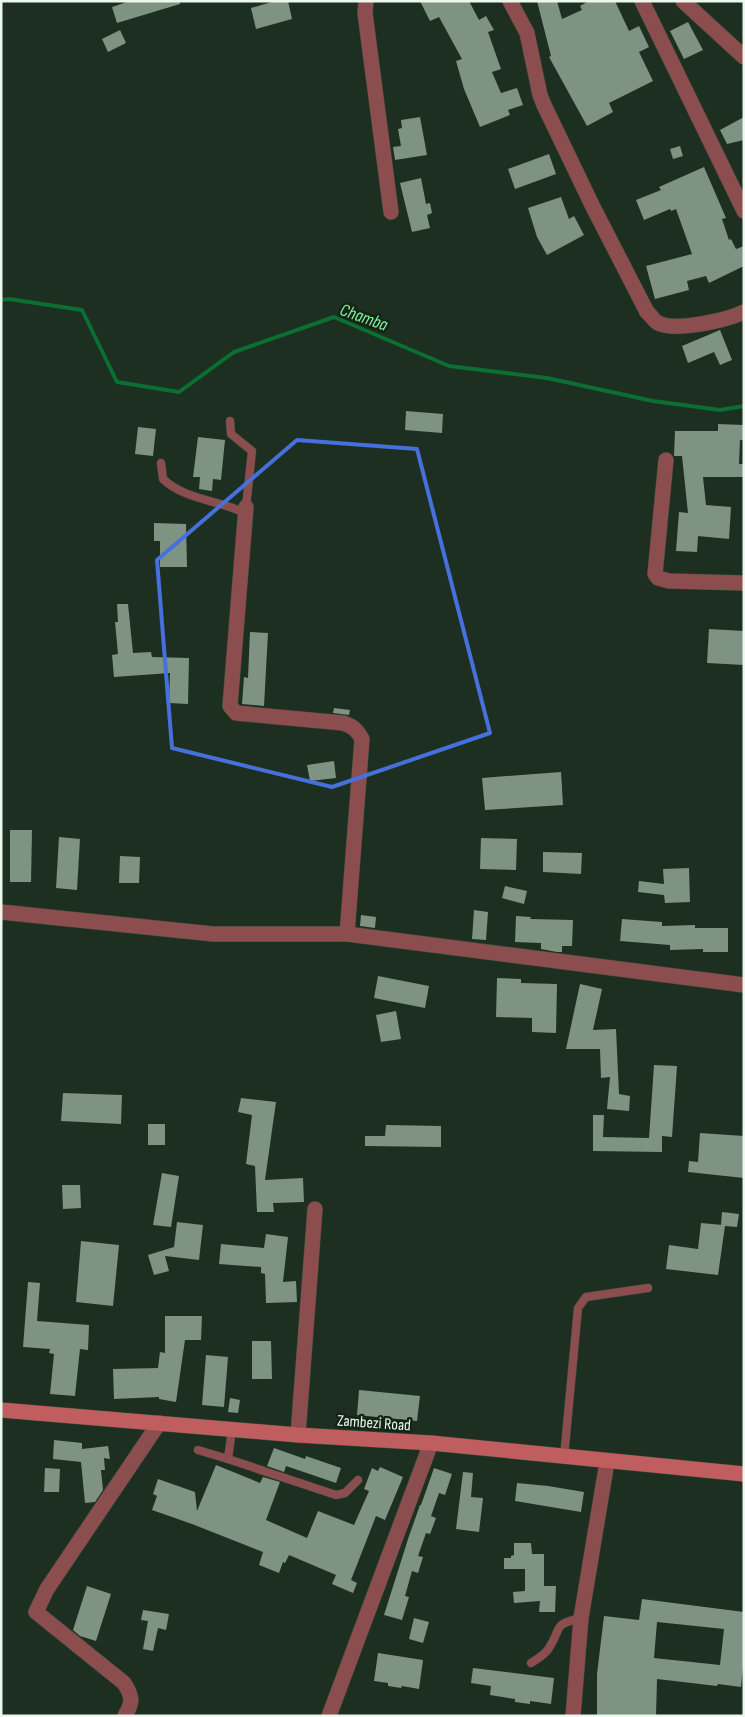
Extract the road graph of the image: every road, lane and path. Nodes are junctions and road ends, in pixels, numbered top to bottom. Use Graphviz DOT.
graph roads {
  1 [pos="366,1"];
  2 [pos="510,1"];
  3 [pos="642,1"];
  4 [pos="683,1"];
  5 [pos="744,57"];
  6 [pos="744,211"];
  7 [pos="391,212"];
  8 [pos="744,312"];
  9 [pos="230,421"];
  10 [pos="666,460"];
  11 [pos="161,463"];
  12 [pos="246,510"];
  13 [pos="744,583"];
  14 [pos="1,912"];
  15 [pos="347,934"];
  16 [pos="744,982"];
  17 [pos="316,1209"];
  18 [pos="648,1288"];
  19 [pos="1,1410"];
  20 [pos="160,1423"];
  21 [pos="232,1429"];
  22 [pos="298,1435"];
  23 [pos="431,1443"];
  24 [pos="198,1450"];
  25 [pos="564,1457"];
  26 [pos="228,1459"];
  27 [pos="607,1462"];
  28 [pos="744,1474"];
  29 [pos="358,1480"];
  30 [pos="581,1618"];
  31 [pos="531,1663"];
  32 [pos="125,1716"];
  33 [pos="329,1716"];
  34 [pos="573,1716"];
  1 -- 7 [label="street"];
  2 -- 8 [label="street"];
  3 -- 6 [label="street"];
  4 -- 5 [label="street"];
  9 -- 12 [label="lane"];
  10 -- 13 [label="street"];
  11 -- 12 [label="lane"];
  12 -- 15 [label="street"];
  14 -- 15 [label="street"];
  15 -- 16 [label="street"];
  17 -- 22 [label="street"];
  18 -- 25 [label="lane"];
  19 -- 20 [label="main road, Zambezi Road"];
  20 -- 21 [label="main road, Zambezi Road"];
  20 -- 32 [label="street"];
  21 -- 22 [label="main road, Zambezi Road"];
  21 -- 26 [label="lane"];
  22 -- 23 [label="main road, Zambezi Road"];
  23 -- 25 [label="main road, Zambezi Road"];
  23 -- 33 [label="street"];
  24 -- 26 [label="lane"];
  25 -- 27 [label="main road, Zambezi Road"];
  26 -- 29 [label="lane"];
  27 -- 28 [label="main road, Zambezi Road"];
  27 -- 30 [label="street"];
  30 -- 31 [label="lane"];
  30 -- 34 [label="street"];
}
